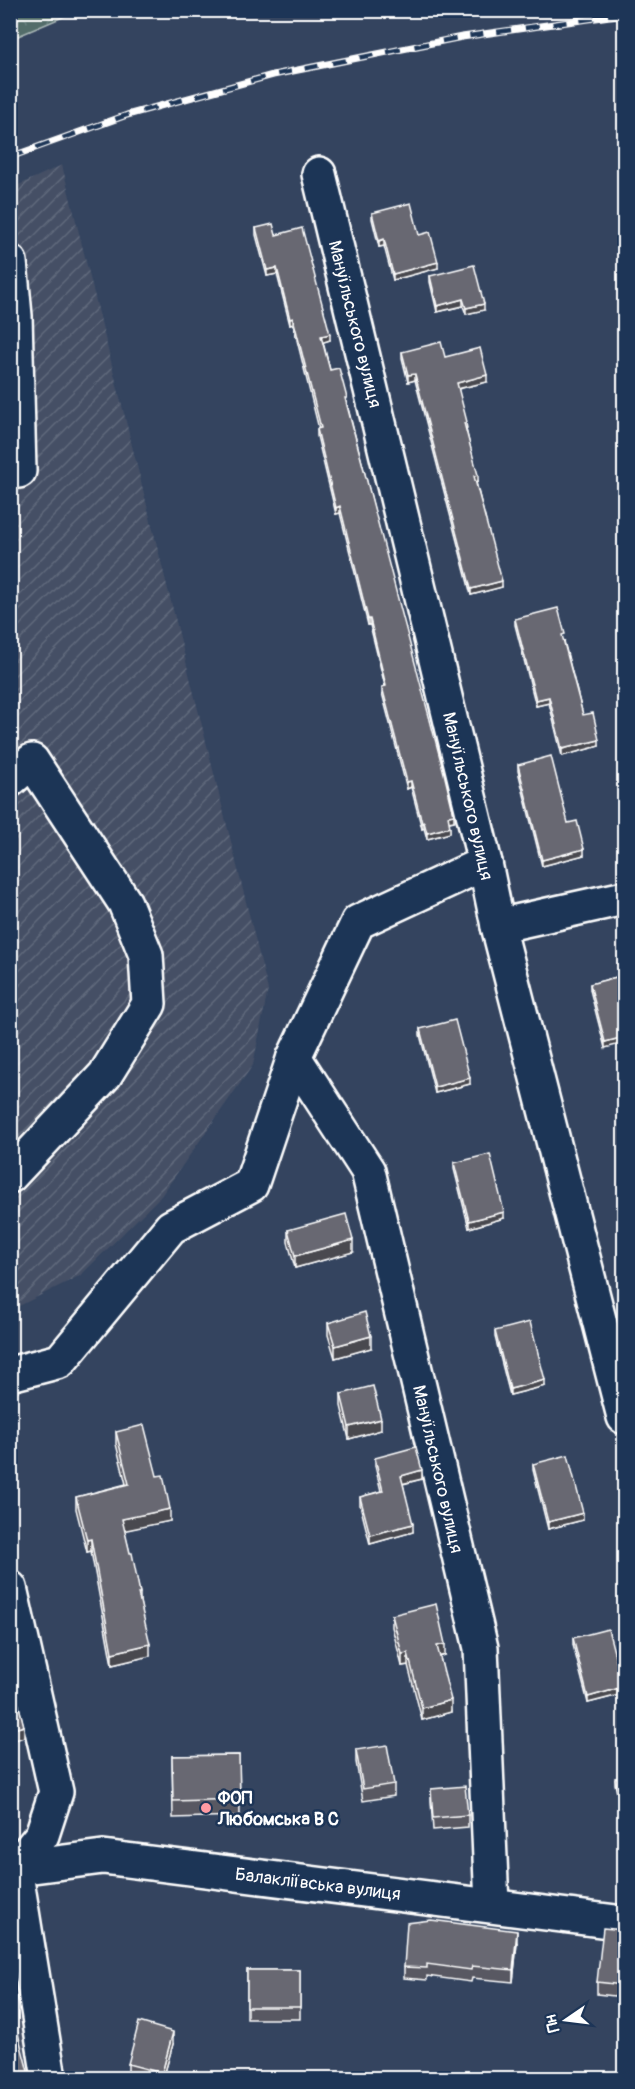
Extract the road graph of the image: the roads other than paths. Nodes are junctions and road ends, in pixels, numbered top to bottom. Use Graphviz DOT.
graph roads {
  1 [pos="318,174"];
  2 [pos="10,262"];
  3 [pos="13,317"];
  4 [pos="19,471"];
  5 [pos="10,780"];
  6 [pos="485,863"];
  7 [pos="624,898"];
  8 [pos="498,926"];
  9 [pos="294,1057"];
  10 [pos="10,1176"];
  11 [pos="10,1374"];
  12 [pos="624,1417"];
  13 [pos="10,1588"];
  14 [pos="13,1869"];
  15 [pos="492,1905"];
  16 [pos="624,1923"];
  17 [pos="49,2079"];
  1 -- 6 [label="street, Мануїльського вулиця"];
  2 -- 3 [label="street"];
  3 -- 4 [label="street"];
  5 -- 10 [label="street"];
  6 -- 8 [label="street, Мануїльського вулиця"];
  6 -- 9 [label="street"];
  7 -- 8 [label="street"];
  8 -- 12 [label="street, Мануїльського вулиця"];
  9 -- 11 [label="street"];
  9 -- 15 [label="street, Мануїльського вулиця"];
  13 -- 14 [label="street"];
  14 -- 15 [label="street, Балакліївська вулиця"];
  14 -- 17 [label="street"];
  15 -- 16 [label="street, Балакліївська вулиця"];
}
